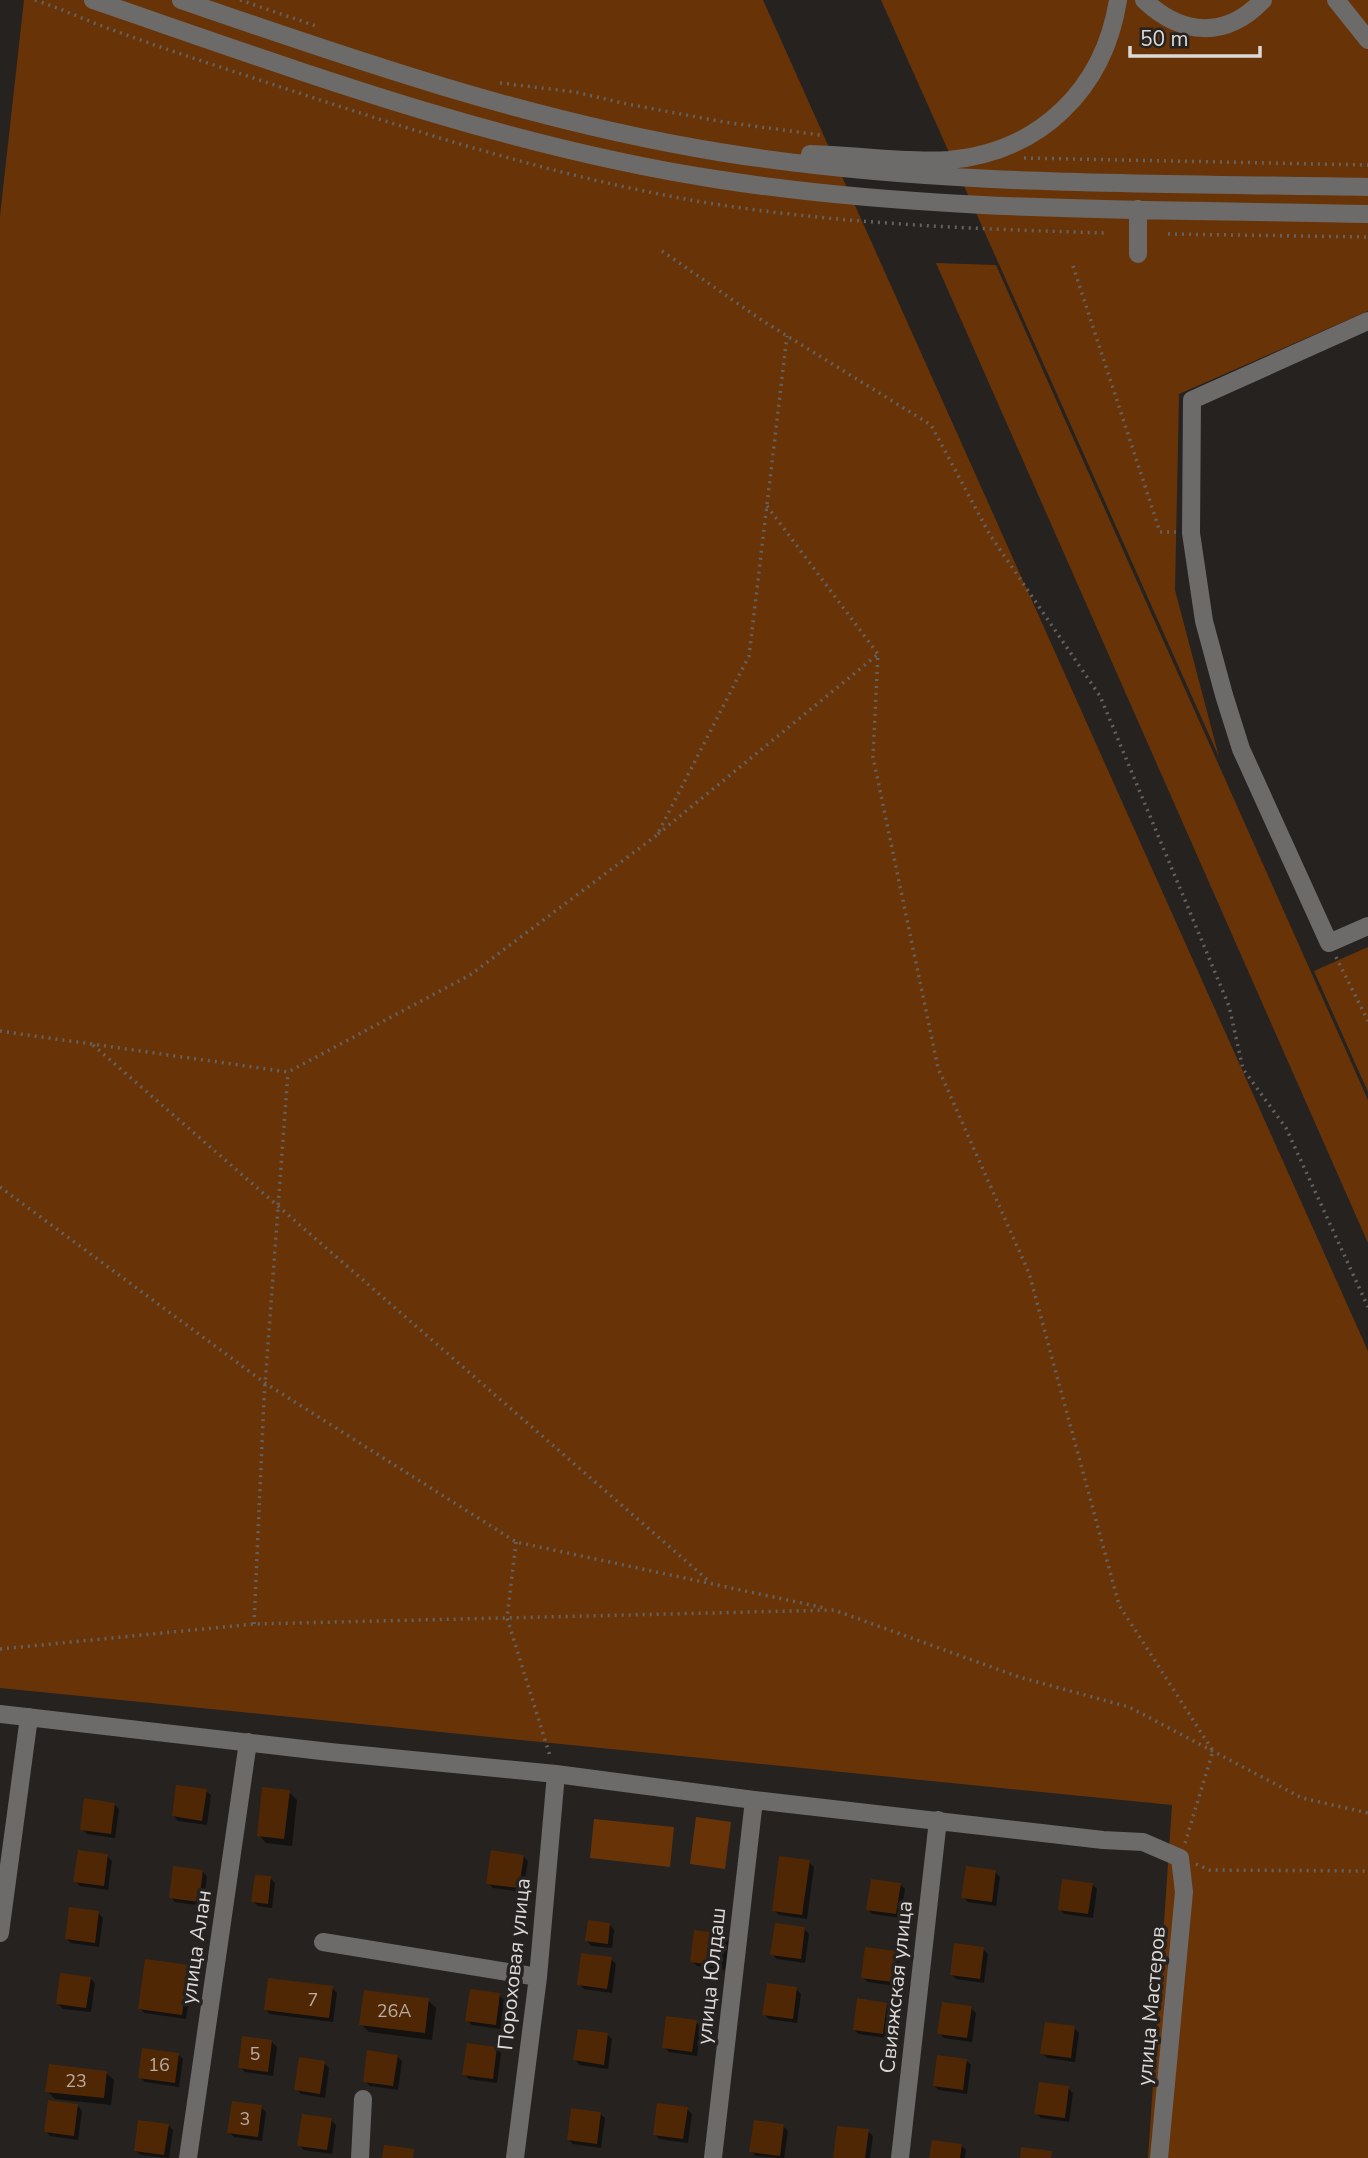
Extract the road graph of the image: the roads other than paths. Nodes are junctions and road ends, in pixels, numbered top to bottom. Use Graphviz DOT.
graph roads {
  1 [pos="93,0"];
  2 [pos="181,0"];
  3 [pos="1118,0"];
  4 [pos="1144,0"];
  5 [pos="1263,0"];
  6 [pos="1336,0"];
  7 [pos="1368,40"];
  8 [pos="718,152"];
  9 [pos="1368,187"];
  10 [pos="1138,209"];
  11 [pos="1368,214"];
  12 [pos="1138,254"];
  13 [pos="1368,321"];
  14 [pos="1368,926"];
  15 [pos="0,1714"];
  16 [pos="29,1717"];
  17 [pos="248,1742"];
  18 [pos="556,1774"];
  19 [pos="754,1800"];
  20 [pos="938,1820"];
  21 [pos="0,1933"];
  22 [pos="323,1942"];
  23 [pos="538,1977"];
  24 [pos="363,2099"];
  25 [pos="188,2158"];
  26 [pos="360,2158"];
  27 [pos="515,2158"];
  28 [pos="713,2158"];
  29 [pos="900,2158"];
  30 [pos="1159,2158"];
  1 -- 10 [label="street"];
  2 -- 8 [label="street"];
  3 -- 8 [label="street"];
  4 -- 5 [label="street"];
  6 -- 7 [label="street"];
  8 -- 9 [label="street"];
  10 -- 11 [label="street"];
  10 -- 12 [label="street"];
  13 -- 14 [label="street"];
  15 -- 16 [label="street"];
  16 -- 17 [label="street"];
  16 -- 21 [label="street"];
  17 -- 18 [label="street"];
  17 -- 25 [label="street, улица Алан"];
  18 -- 19 [label="street"];
  18 -- 23 [label="street, Пороховая улица"];
  19 -- 20 [label="street"];
  19 -- 28 [label="street, улица Юлдаш"];
  20 -- 29 [label="street, Свияжская улица"];
  20 -- 30 [label="street, улица Мастеров"];
  22 -- 23 [label="street"];
  23 -- 27 [label="street, Пороховая улица"];
  24 -- 26 [label="street"];
}
